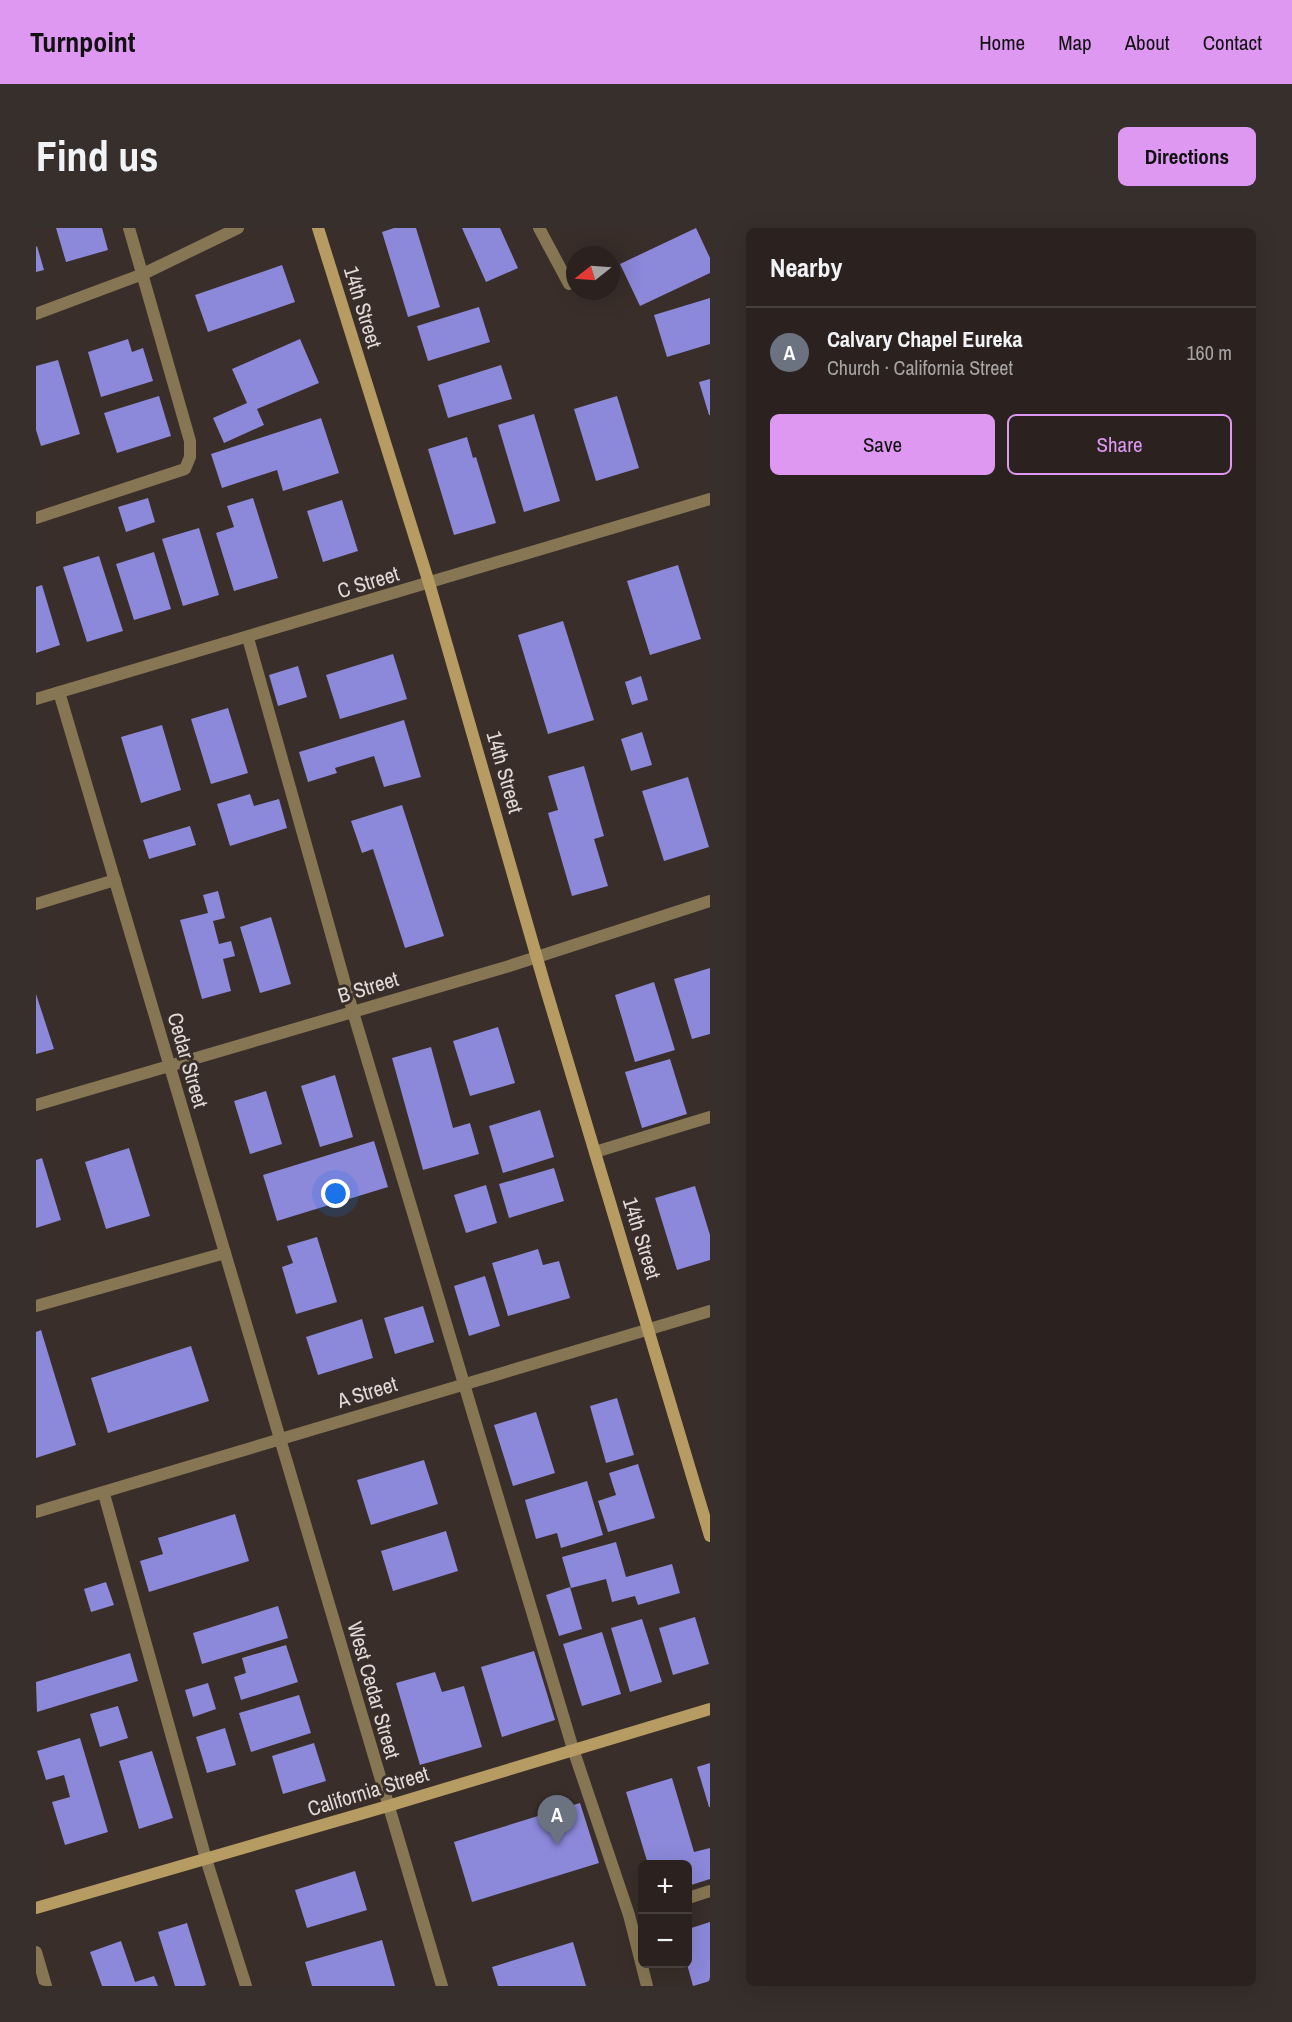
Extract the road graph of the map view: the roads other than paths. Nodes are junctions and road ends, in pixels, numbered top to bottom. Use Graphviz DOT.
graph roads {
  1 [pos="129,228"];
  2 [pos="238,228"];
  3 [pos="318,228"];
  4 [pos="538,228"];
  5 [pos="143,274"];
  6 [pos="566,279"];
  7 [pos="36,314"];
  8 [pos="710,499"];
  9 [pos="36,518"];
  10 [pos="429,583"];
  11 [pos="248,639"];
  12 [pos="60,692"];
  13 [pos="36,699"];
  14 [pos="115,880"];
  15 [pos="710,901"];
  16 [pos="36,904"];
  17 [pos="537,957"];
  18 [pos="353,1012"];
  19 [pos="170,1067"];
  20 [pos="36,1105"];
  21 [pos="710,1117"];
  22 [pos="595,1152"];
  23 [pos="225,1253"];
  24 [pos="36,1306"];
  25 [pos="710,1311"];
  26 [pos="649,1328"];
  27 [pos="465,1383"];
  28 [pos="279,1439"];
  29 [pos="104,1494"];
  30 [pos="36,1512"];
  31 [pos="710,1536"];
  32 [pos="710,1708"];
  33 [pos="573,1749"];
  34 [pos="388,1806"];
  35 [pos="206,1859"];
  36 [pos="710,1891"];
  37 [pos="692,1896"];
  38 [pos="36,1908"];
  39 [pos="638,1912"];
  40 [pos="629,1915"];
  41 [pos="36,1952"];
  42 [pos="46,1986"];
  43 [pos="246,1986"];
  44 [pos="442,1986"];
  45 [pos="647,1986"];
  1 -- 5 [label="street"];
  2 -- 5 [label="street"];
  3 -- 10 [label="street, 14th Street"];
  4 -- 6 [label="street"];
  5 -- 7 [label="street"];
  5 -- 9 [label="street"];
  8 -- 10 [label="street, C Street"];
  10 -- 11 [label="street, C Street"];
  10 -- 17 [label="street, 14th Street"];
  11 -- 12 [label="street, C Street"];
  11 -- 18 [label="street"];
  12 -- 13 [label="street, C Street"];
  12 -- 14 [label="street, Cedar Street"];
  14 -- 16 [label="street"];
  14 -- 19 [label="street, Cedar Street"];
  15 -- 17 [label="street, B Street"];
  17 -- 18 [label="street, B Street"];
  17 -- 22 [label="street, 14th Street"];
  18 -- 19 [label="street, B Street"];
  18 -- 27 [label="street"];
  19 -- 20 [label="street, B Street"];
  19 -- 23 [label="street, Cedar Street"];
  21 -- 22 [label="street"];
  22 -- 26 [label="street, 14th Street"];
  23 -- 24 [label="street"];
  23 -- 28 [label="street, Cedar Street"];
  25 -- 26 [label="street, A Street"];
  26 -- 27 [label="street, A Street"];
  26 -- 31 [label="street, 14th Street"];
  27 -- 28 [label="street, A Street"];
  27 -- 33 [label="street"];
  28 -- 29 [label="street, A Street"];
  28 -- 34 [label="street, West Cedar Street"];
  29 -- 30 [label="street, A Street"];
  29 -- 35 [label="street"];
  32 -- 33 [label="street, California Street"];
  33 -- 34 [label="street, California Street"];
  33 -- 40 [label="street"];
  34 -- 35 [label="street, California Street"];
  34 -- 44 [label="street, West Cedar Street"];
  35 -- 38 [label="street, California Street"];
  35 -- 43 [label="street"];
  36 -- 37 [label="street"];
  39 -- 40 [label="street"];
  40 -- 45 [label="street"];
  41 -- 42 [label="street"];
}
